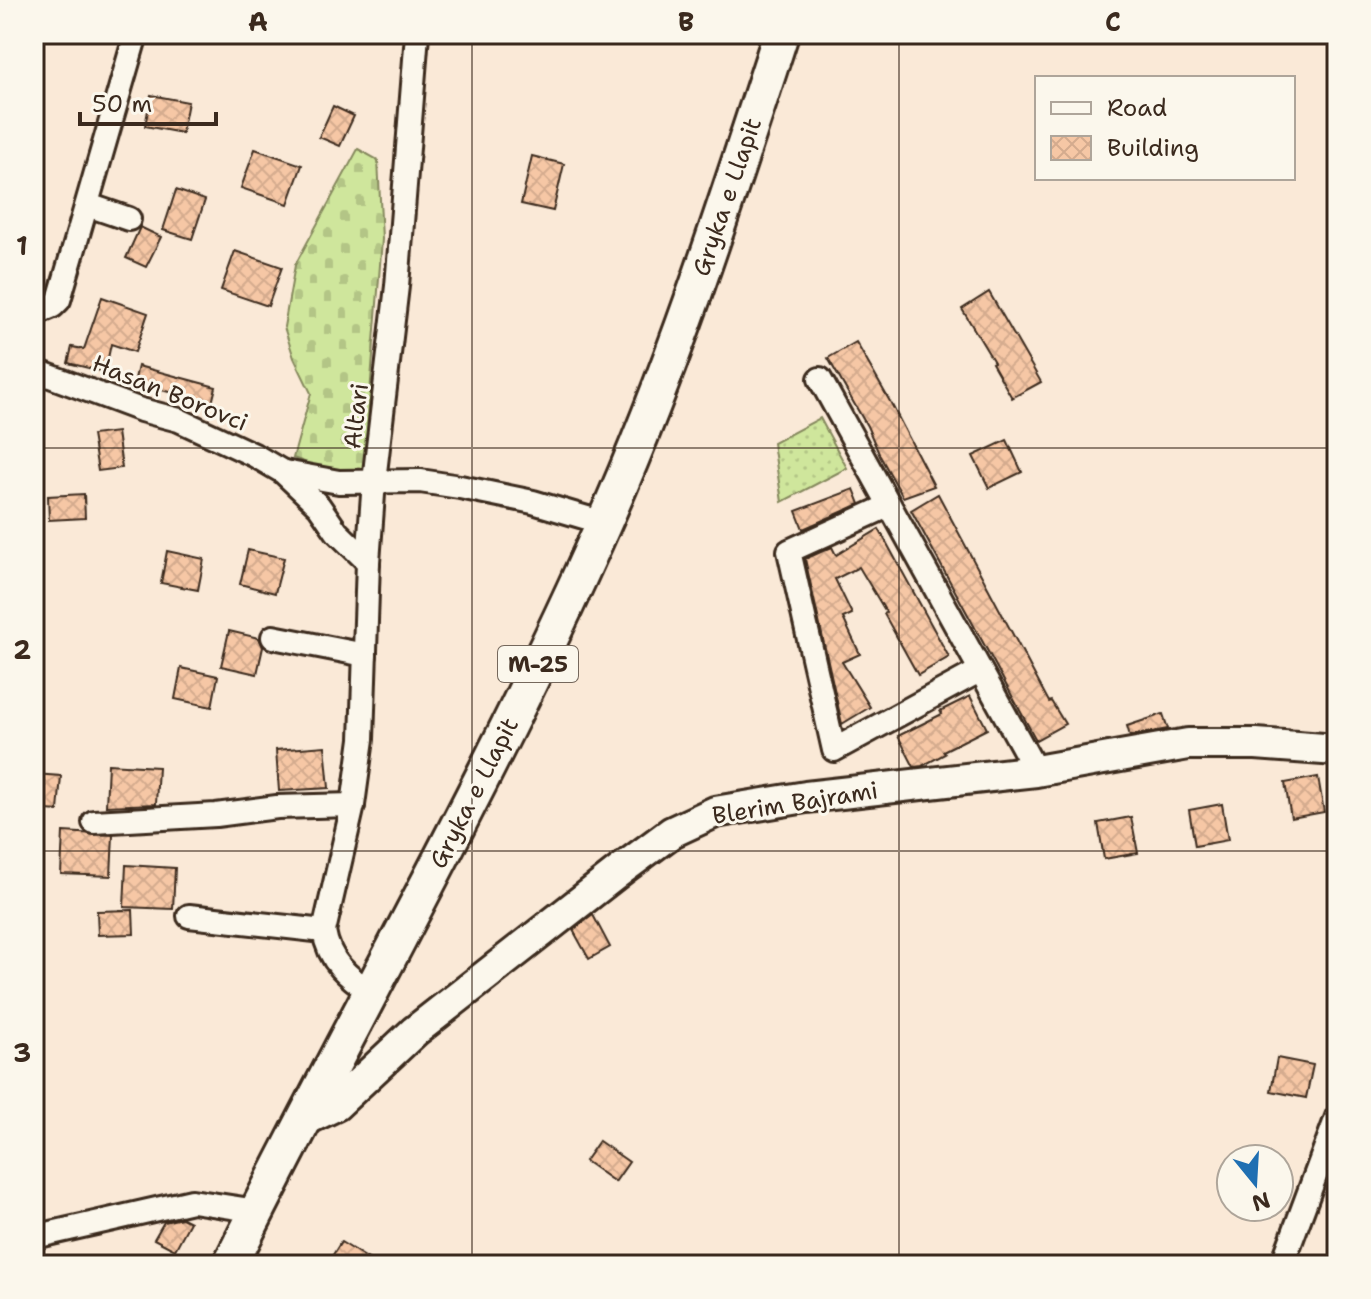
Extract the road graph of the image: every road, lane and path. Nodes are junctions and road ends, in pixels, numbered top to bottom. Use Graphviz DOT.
graph roads {
  1 [pos="136,34"];
  2 [pos="417,34"];
  3 [pos="781,34"];
  4 [pos="88,205"];
  5 [pos="129,219"];
  6 [pos="34,314"];
  7 [pos="34,370"];
  8 [pos="820,379"];
  9 [pos="283,472"];
  10 [pos="374,481"];
  11 [pos="888,506"];
  12 [pos="604,523"];
  13 [pos="368,562"];
  14 [pos="273,637"];
  15 [pos="365,655"];
  16 [pos="979,671"];
  17 [pos="1337,750"];
  18 [pos="1036,771"];
  19 [pos="353,805"];
  20 [pos="94,822"];
  21 [pos="189,916"];
  22 [pos="324,931"];
  23 [pos="372,993"];
  24 [pos="1337,1117"];
  25 [pos="305,1120"];
  26 [pos="257,1211"];
  27 [pos="34,1237"];
  28 [pos="230,1265"];
  29 [pos="1282,1265"];
  1 -- 4 [label="street"];
  2 -- 10 [label="street, Altari"];
  3 -- 12 [label="main road, Gryka e Llapit / M-25"];
  4 -- 5 [label="street"];
  4 -- 6 [label="street"];
  7 -- 9 [label="street, Hasan Borovci"];
  8 -- 11 [label="street"];
  9 -- 10 [label="street, Hasan Borovci"];
  9 -- 13 [label="street, Hasan Borovci"];
  10 -- 12 [label="street, Hasan Borovci"];
  10 -- 13 [label="street, Altari"];
  11 -- 16 [label="street"];
  11 -- 16 [label="street"];
  12 -- 23 [label="main road, Gryka e Llapit / M-25"];
  13 -- 15 [label="street, Altari"];
  14 -- 15 [label="street"];
  15 -- 19 [label="street, Altari"];
  16 -- 18 [label="street"];
  17 -- 18 [label="street, Blerim Bajrami"];
  18 -- 25 [label="street, Blerim Bajrami"];
  19 -- 20 [label="street"];
  19 -- 22 [label="street, Altari"];
  21 -- 22 [label="street"];
  22 -- 23 [label="street"];
  23 -- 25 [label="main road, Gryka e Llapit / M-25"];
  24 -- 29 [label="street"];
  25 -- 26 [label="main road, Gryka e Llapit / M-25"];
  26 -- 27 [label="street"];
  26 -- 28 [label="main road, Gryka e Llapit / M-25"];
}
